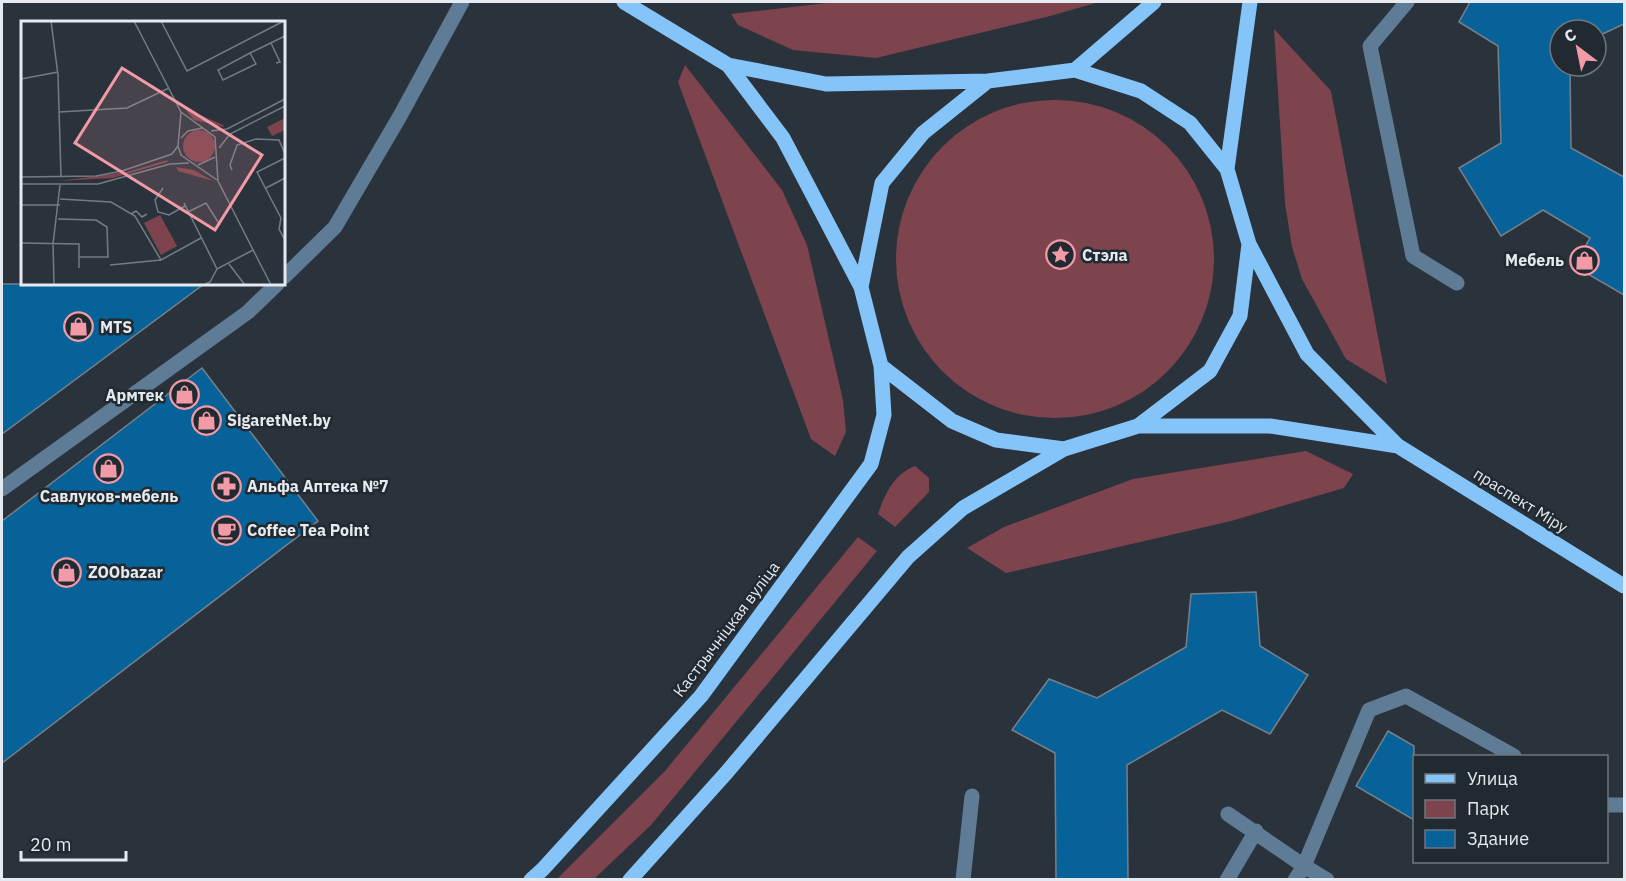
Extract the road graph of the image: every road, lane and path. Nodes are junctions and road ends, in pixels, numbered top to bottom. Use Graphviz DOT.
graph roads {
  1 [pos="462,2"];
  2 [pos="624,2"];
  3 [pos="1154,2"];
  4 [pos="1250,2"];
  5 [pos="1407,2"];
  6 [pos="728,65"];
  7 [pos="1075,70"];
  8 [pos="988,81"];
  9 [pos="1227,169"];
  10 [pos="1249,244"];
  11 [pos="285,276"];
  12 [pos="1457,283"];
  13 [pos="276,285"];
  14 [pos="861,287"];
  15 [pos="881,366"];
  16 [pos="1138,426"];
  17 [pos="1398,446"];
  18 [pos="1064,449"];
  19 [pos="2,489"];
  20 [pos="1624,586"];
  21 [pos="1512,755"];
  22 [pos="972,796"];
  23 [pos="1608,805"];
  24 [pos="1624,805"];
  25 [pos="1228,814"];
  26 [pos="1256,831"];
  27 [pos="1304,866"];
  28 [pos="531,879"];
  29 [pos="630,879"];
  30 [pos="963,879"];
  31 [pos="1227,879"];
  32 [pos="1295,879"];
  33 [pos="1327,879"];
  1 -- 11 [label="lane"];
  2 -- 6 [label="main road"];
  3 -- 7 [label="main road"];
  4 -- 9 [label="main road"];
  5 -- 12 [label="lane"];
  6 -- 8 [label="main road"];
  6 -- 14 [label="main road"];
  7 -- 8 [label="main road"];
  7 -- 9 [label="main road"];
  8 -- 14 [label="main road"];
  9 -- 10 [label="main road"];
  10 -- 16 [label="main road"];
  10 -- 17 [label="main road"];
  13 -- 19 [label="lane"];
  14 -- 15 [label="main road, Кастрычніцкая вуліца"];
  15 -- 18 [label="main road"];
  15 -- 28 [label="main road, Кастрычніцкая вуліца"];
  16 -- 17 [label="main road"];
  16 -- 18 [label="main road"];
  17 -- 20 [label="main road, праспект Міру"];
  18 -- 29 [label="main road"];
  21 -- 27 [label="lane"];
  22 -- 30 [label="lane"];
  23 -- 24 [label="lane"];
  25 -- 26 [label="lane"];
  26 -- 27 [label="lane"];
  26 -- 31 [label="lane"];
  27 -- 32 [label="lane"];
  27 -- 33 [label="lane"];
}
